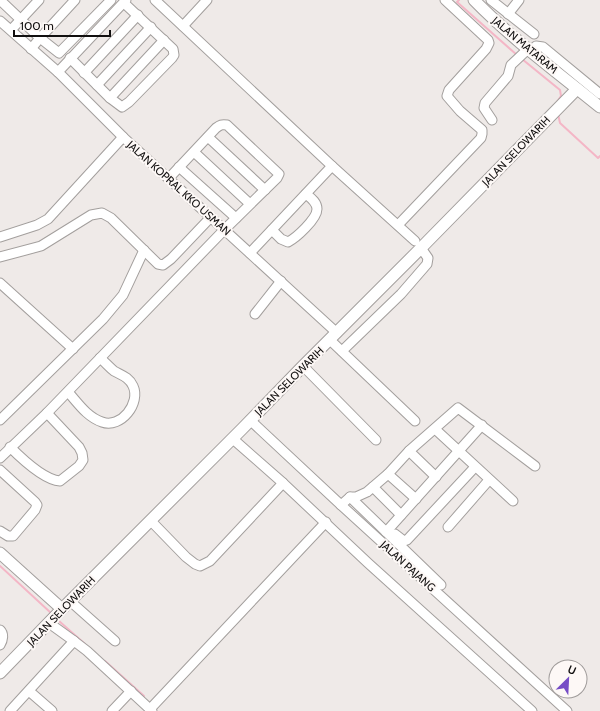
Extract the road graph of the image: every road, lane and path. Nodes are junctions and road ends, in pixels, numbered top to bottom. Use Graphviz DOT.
graph roads {
  1 [pos="39,0"];
  2 [pos="75,0"];
  3 [pos="111,0"];
  4 [pos="207,0"];
  5 [pos="446,0"];
  6 [pos="474,0"];
  7 [pos="491,0"];
  8 [pos="519,0"];
  9 [pos="2,1"];
  10 [pos="125,1"];
  11 [pos="161,2"];
  12 [pos="508,14"];
  13 [pos="138,15"];
  14 [pos="20,19"];
  15 [pos="0,21"];
  16 [pos="183,26"];
  17 [pos="151,27"];
  18 [pos="11,30"];
  19 [pos="534,34"];
  20 [pos="40,38"];
  21 [pos="164,40"];
  22 [pos="31,49"];
  23 [pos="524,54"];
  24 [pos="70,58"];
  25 [pos="58,72"];
  26 [pos="84,73"];
  27 [pos="97,85"];
  28 [pos="577,89"];
  29 [pos="600,94"];
  30 [pos="110,98"];
  31 [pos="600,107"];
  32 [pos="492,120"];
  33 [pos="123,137"];
  34 [pos="208,137"];
  35 [pos="194,152"];
  36 [pos="332,166"];
  37 [pos="179,167"];
  38 [pos="169,178"];
  39 [pos="265,190"];
  40 [pos="306,194"];
  41 [pos="250,204"];
  42 [pos="211,218"];
  43 [pos="236,218"];
  44 [pos="398,225"];
  45 [pos="224,230"];
  46 [pos="272,230"];
  47 [pos="0,237"];
  48 [pos="418,244"];
  49 [pos="144,250"];
  50 [pos="250,253"];
  51 [pos="0,257"];
  52 [pos="281,281"];
  53 [pos="0,283"];
  54 [pos="255,314"];
  55 [pos="334,336"];
  56 [pos="72,349"];
  57 [pos="342,351"];
  58 [pos="100,358"];
  59 [pos="303,366"];
  60 [pos="68,392"];
  61 [pos="47,413"];
  62 [pos="0,420"];
  63 [pos="250,420"];
  64 [pos="415,421"];
  65 [pos="482,425"];
  66 [pos="435,429"];
  67 [pos="233,439"];
  68 [pos="376,440"];
  69 [pos="10,447"];
  70 [pos="409,452"];
  71 [pos="459,452"];
  72 [pos="0,458"];
  73 [pos="535,466"];
  74 [pos="475,467"];
  75 [pos="0,470"];
  76 [pos="388,474"];
  77 [pos="436,477"];
  78 [pos="489,480"];
  79 [pos="283,483"];
  80 [pos="373,487"];
  81 [pos="350,497"];
  82 [pos="416,499"];
  83 [pos="513,501"];
  84 [pos="341,506"];
  85 [pos="402,515"];
  86 [pos="151,521"];
  87 [pos="326,522"];
  88 [pos="448,527"];
  89 [pos="388,530"];
  90 [pos="0,531"];
  91 [pos="0,553"];
  92 [pos="441,585"];
  93 [pos="70,601"];
  94 [pos="62,609"];
  95 [pos="49,623"];
  96 [pos="0,630"];
  97 [pos="74,641"];
  98 [pos="115,641"];
  99 [pos="0,645"];
  100 [pos="0,672"];
  101 [pos="29,690"];
  102 [pos="131,691"];
  103 [pos="151,710"];
  104 [pos="10,711"];
  105 [pos="52,711"];
  106 [pos="112,711"];
  107 [pos="532,711"];
  108 [pos="567,711"];
  1 -- 14 [label="street"];
  2 -- 20 [label="street"];
  3 -- 20 [label="street"];
  4 -- 16 [label="street"];
  5 -- 44 [label="street"];
  6 -- 23 [label="main road, JALAN MATARAM"];
  7 -- 12 [label="street"];
  8 -- 12 [label="street"];
  9 -- 14 [label="street"];
  10 -- 13 [label="street"];
  10 -- 24 [label="street"];
  11 -- 16 [label="street"];
  12 -- 19 [label="street"];
  13 -- 17 [label="street"];
  13 -- 26 [label="street"];
  14 -- 18 [label="street"];
  14 -- 20 [label="street"];
  15 -- 18 [label="street"];
  16 -- 36 [label="street"];
  17 -- 21 [label="street"];
  17 -- 27 [label="street"];
  18 -- 22 [label="street"];
  20 -- 22 [label="street"];
  21 -- 30 [label="street"];
  21 -- 30 [label="street"];
  22 -- 25 [label="street"];
  23 -- 28 [label="main road, JALAN MATARAM"];
  23 -- 29 [label="street"];
  23 -- 32 [label="street"];
  24 -- 25 [label="street"];
  24 -- 26 [label="street"];
  25 -- 33 [label="street"];
  26 -- 27 [label="street"];
  27 -- 30 [label="street"];
  28 -- 31 [label="main road, JALAN MATARAM"];
  28 -- 48 [label="main road, JALAN SELOWARIH"];
  33 -- 38 [label="street, JALAN KOPRAL KKO USMAN"];
  33 -- 47 [label="street, JALAN KOPRAL KKO USMAN"];
  34 -- 35 [label="street"];
  34 -- 39 [label="street"];
  34 -- 39 [label="street"];
  35 -- 37 [label="street"];
  35 -- 41 [label="street"];
  36 -- 40 [label="street"];
  36 -- 44 [label="street"];
  37 -- 38 [label="street"];
  37 -- 43 [label="street"];
  38 -- 42 [label="street, JALAN KOPRAL KKO USMAN"];
  39 -- 41 [label="street"];
  40 -- 46 [label="street"];
  40 -- 46 [label="street"];
  41 -- 43 [label="street"];
  42 -- 45 [label="street, JALAN KOPRAL KKO USMAN"];
  42 -- 49 [label="street"];
  43 -- 45 [label="street"];
  44 -- 48 [label="street"];
  45 -- 50 [label="street, JALAN KOPRAL KKO USMAN"];
  45 -- 58 [label="street"];
  46 -- 50 [label="street"];
  48 -- 55 [label="main road, JALAN SELOWARIH"];
  48 -- 57 [label="street"];
  49 -- 51 [label="street"];
  49 -- 56 [label="street"];
  50 -- 52 [label="street, JALAN KOPRAL KKO USMAN"];
  52 -- 54 [label="street"];
  52 -- 55 [label="street, JALAN KOPRAL KKO USMAN"];
  53 -- 56 [label="street"];
  55 -- 57 [label="street, JALAN KOPRAL KKO USMAN"];
  55 -- 59 [label="main road, JALAN SELOWARIH"];
  56 -- 62 [label="street"];
  57 -- 64 [label="street, JALAN KOPRAL KKO USMAN"];
  58 -- 60 [label="street"];
  58 -- 60 [label="street"];
  59 -- 63 [label="main road, JALAN SELOWARIH"];
  59 -- 68 [label="street"];
  60 -- 61 [label="street"];
  61 -- 69 [label="street"];
  61 -- 69 [label="street"];
  63 -- 67 [label="main road, JALAN SELOWARIH"];
  63 -- 84 [label="street, JALAN PAJANG"];
  65 -- 66 [label="street"];
  65 -- 71 [label="street"];
  65 -- 73 [label="street"];
  66 -- 70 [label="street"];
  66 -- 71 [label="street"];
  67 -- 79 [label="street"];
  67 -- 86 [label="main road, JALAN SELOWARIH"];
  69 -- 72 [label="street"];
  70 -- 76 [label="street"];
  70 -- 77 [label="street"];
  71 -- 74 [label="street"];
  71 -- 77 [label="street"];
  74 -- 78 [label="street"];
  74 -- 89 [label="street"];
  75 -- 90 [label="street"];
  76 -- 80 [label="street"];
  76 -- 82 [label="street"];
  77 -- 82 [label="street"];
  78 -- 83 [label="street"];
  78 -- 88 [label="street"];
  79 -- 86 [label="street"];
  79 -- 87 [label="street"];
  80 -- 81 [label="street"];
  80 -- 85 [label="street"];
  81 -- 84 [label="street"];
  81 -- 89 [label="street"];
  82 -- 85 [label="street"];
  84 -- 108 [label="street, JALAN PAJANG"];
  85 -- 89 [label="street"];
  86 -- 93 [label="main road, JALAN SELOWARIH"];
  87 -- 103 [label="street"];
  87 -- 107 [label="street"];
  89 -- 92 [label="street"];
  91 -- 94 [label="main road"];
  93 -- 94 [label="main road, JALAN SELOWARIH"];
  93 -- 98 [label="street"];
  94 -- 95 [label="main road, JALAN SELOWARIH"];
  95 -- 97 [label="street"];
  95 -- 100 [label="main road, JALAN SELOWARIH"];
  96 -- 99 [label="street"];
  97 -- 101 [label="street"];
  97 -- 102 [label="street"];
  101 -- 104 [label="street"];
  101 -- 105 [label="street"];
  102 -- 103 [label="street"];
  102 -- 106 [label="street"];
}
